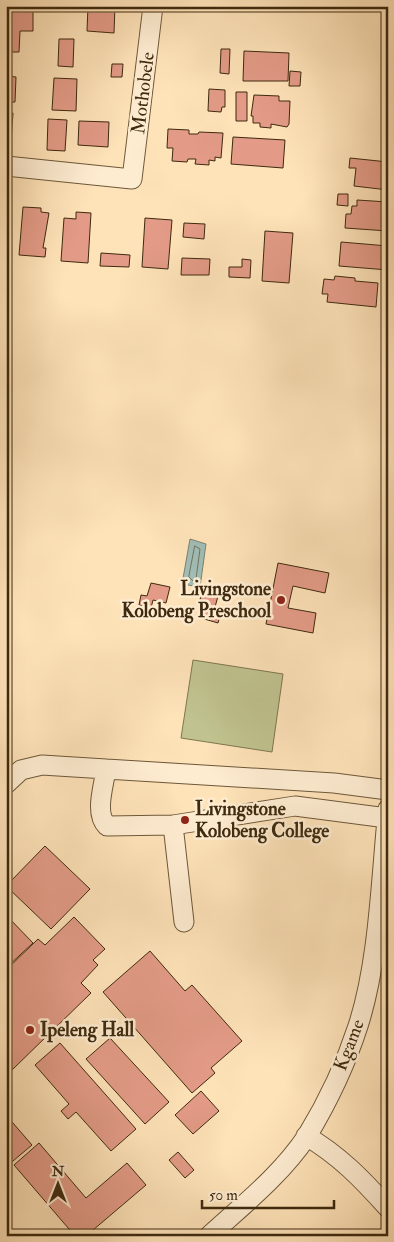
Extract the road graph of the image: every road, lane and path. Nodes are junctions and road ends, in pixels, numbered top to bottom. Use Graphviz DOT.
graph roads {
  1 [pos="153,6"];
  2 [pos="6,166"];
  3 [pos="106,769"];
  4 [pos="6,784"];
  5 [pos="388,790"];
  6 [pos="387,813"];
  7 [pos="173,825"];
  8 [pos="184,922"];
  9 [pos="306,1136"];
  10 [pos="388,1208"];
  11 [pos="209,1236"];
  1 -- 2 [label="street, Mothobele"];
  3 -- 4 [label="street"];
  3 -- 5 [label="street"];
  3 -- 7 [label="street"];
  6 -- 7 [label="street"];
  6 -- 9 [label="street, Kgame"];
  7 -- 8 [label="street"];
  9 -- 10 [label="street"];
  9 -- 11 [label="street, Kgame"];
}
